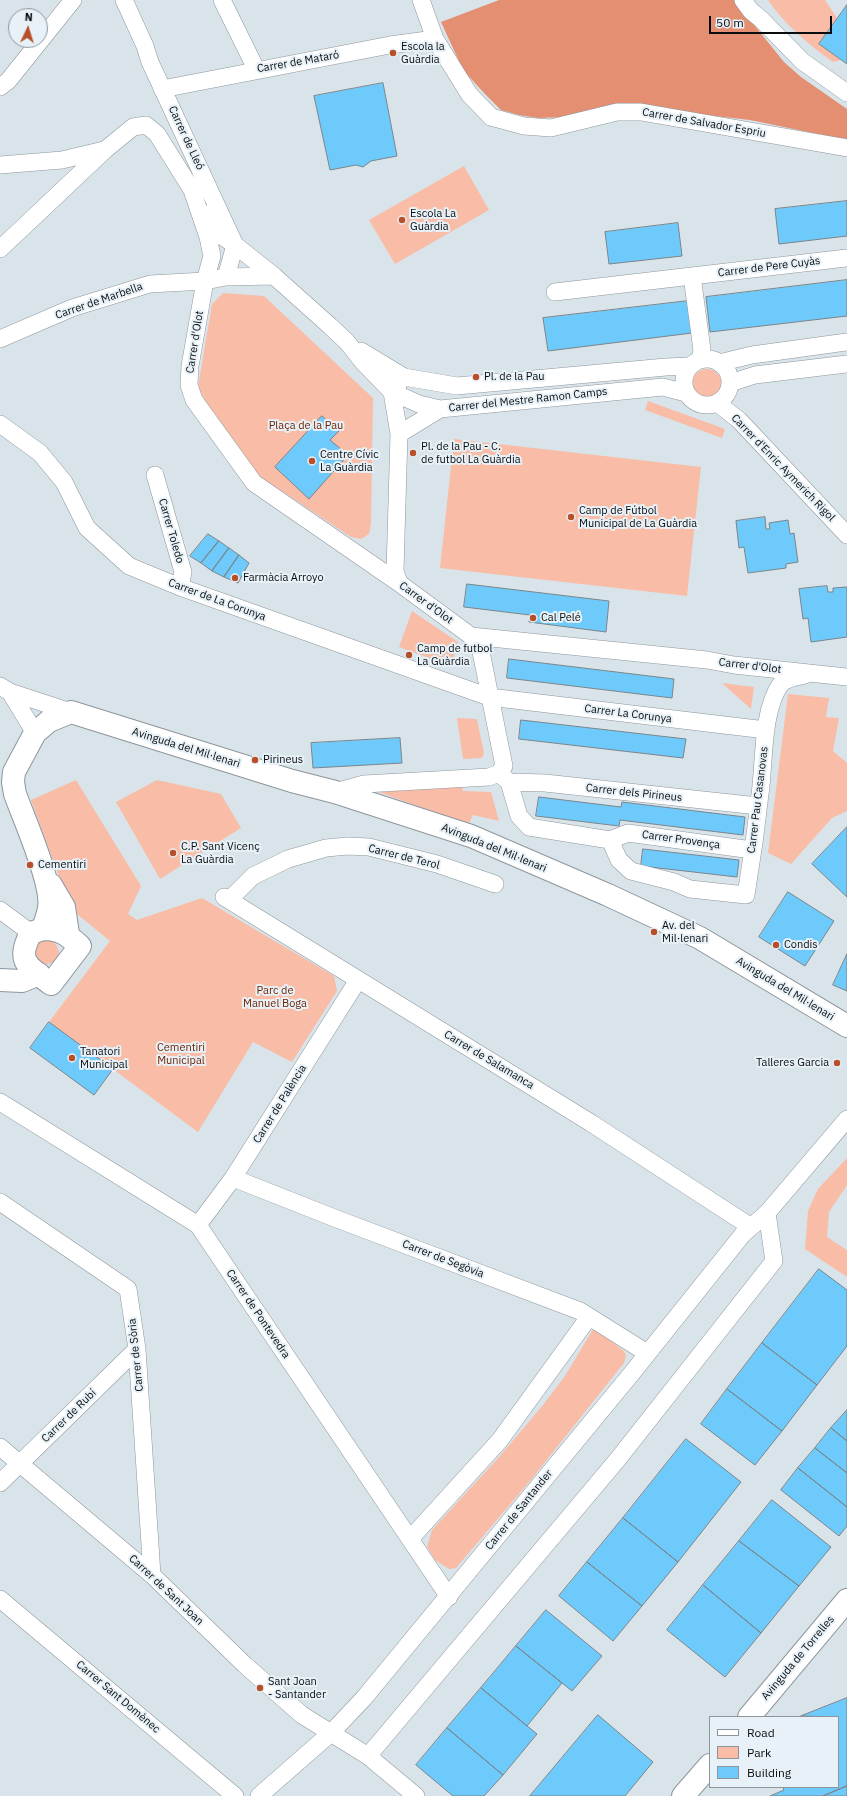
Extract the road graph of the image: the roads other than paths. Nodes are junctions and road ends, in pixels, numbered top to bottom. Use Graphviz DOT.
graph roads {
  1 [pos="73,0"];
  2 [pos="124,0"];
  3 [pos="222,0"];
  4 [pos="421,0"];
  5 [pos="743,0"];
  6 [pos="756,0"];
  7 [pos="761,19"];
  8 [pos="435,39"];
  9 [pos="256,70"];
  10 [pos="0,87"];
  11 [pos="162,89"];
  12 [pos="847,93"];
  13 [pos="847,148"];
  14 [pos="105,150"];
  15 [pos="0,165"];
  16 [pos="192,190"];
  17 [pos="236,245"];
  18 [pos="0,249"];
  19 [pos="847,258"];
  20 [pos="274,276"];
  21 [pos="692,276"];
  22 [pos="226,277"];
  23 [pos="205,281"];
  24 [pos="555,292"];
  25 [pos="0,339"];
  26 [pos="348,342"];
  27 [pos="847,342"];
  28 [pos="695,363"];
  29 [pos="719,363"];
  30 [pos="847,364"];
  31 [pos="404,377"];
  32 [pos="730,383"];
  33 [pos="392,392"];
  34 [pos="686,393"];
  35 [pos="412,401"];
  36 [pos="717,403"];
  37 [pos="440,409"];
  38 [pos="0,424"];
  39 [pos="399,434"];
  40 [pos="154,475"];
  41 [pos="847,535"];
  42 [pos="399,583"];
  43 [pos="180,587"];
  44 [pos="471,636"];
  45 [pos="734,665"];
  46 [pos="813,674"];
  47 [pos="847,677"];
  48 [pos="5,689"];
  49 [pos="489,697"];
  50 [pos="772,705"];
  51 [pos="71,712"];
  52 [pos="766,730"];
  53 [pos="35,733"];
  54 [pos="504,778"];
  55 [pos="335,792"];
  56 [pos="758,806"];
  57 [pos="610,840"];
  58 [pos="752,850"];
  59 [pos="44,874"];
  60 [pos="495,884"];
  61 [pos="226,899"];
  62 [pos="0,910"];
  63 [pos="68,934"];
  64 [pos="32,938"];
  65 [pos="0,970"];
  66 [pos="39,974"];
  67 [pos="0,980"];
  68 [pos="358,980"];
  69 [pos="847,1026"];
  70 [pos="0,1102"];
  71 [pos="847,1119"];
  72 [pos="233,1178"];
  73 [pos="0,1202"];
  74 [pos="767,1213"];
  75 [pos="198,1225"];
  76 [pos="752,1227"];
  77 [pos="589,1317"];
  78 [pos="138,1349"];
  79 [pos="647,1353"];
  80 [pos="0,1447"];
  81 [pos="20,1464"];
  82 [pos="0,1483"];
  83 [pos="410,1539"];
  84 [pos="152,1575"];
  85 [pos="448,1597"];
  86 [pos="0,1599"];
  87 [pos="847,1600"];
  88 [pos="750,1716"];
  89 [pos="332,1732"];
  90 [pos="368,1756"];
  91 [pos="709,1766"];
  92 [pos="235,1796"];
  93 [pos="259,1796"];
  94 [pos="416,1796"];
  95 [pos="684,1796"];
  1 -- 10 [label="street"];
  2 -- 11 [label="street, Carrer de Lleó"];
  3 -- 9 [label="street"];
  4 -- 8 [label="street, Carrer de Salvador Espriu"];
  5 -- 7 [label="street"];
  6 -- 7 [label="street"];
  7 -- 12 [label="street"];
  8 -- 9 [label="street, Carrer de Mataró"];
  8 -- 13 [label="street, Carrer de Salvador Espriu"];
  9 -- 11 [label="street, Carrer de Mataró"];
  11 -- 17 [label="street, Carrer de Lleó"];
  14 -- 15 [label="street"];
  14 -- 16 [label="street"];
  14 -- 18 [label="street"];
  16 -- 17 [label="street"];
  16 -- 23 [label="street"];
  17 -- 20 [label="street, Carrer del Mestre Ramon Camps"];
  17 -- 22 [label="street"];
  19 -- 21 [label="street, Carrer de Pere Cuyàs"];
  20 -- 22 [label="street, Carrer de Marbella"];
  20 -- 26 [label="street, Carrer del Mestre Ramon Camps"];
  21 -- 24 [label="street, Carrer de Pere Cuyàs"];
  21 -- 28 [label="street"];
  22 -- 23 [label="street, Carrer de Marbella"];
  23 -- 25 [label="street, Carrer de Marbella"];
  23 -- 42 [label="street, Carrer d'Olot"];
  26 -- 31 [label="street, Carrer del Mestre Ramon Camps"];
  26 -- 33 [label="street, Carrer del Mestre Ramon Camps"];
  27 -- 29 [label="street, Carrer del Mestre Ramon Camps"];
  28 -- 29 [label="street, Carrer del Mestre Ramon Camps"];
  28 -- 31 [label="street, Carrer del Mestre Ramon Camps"];
  28 -- 34 [label="street"];
  29 -- 32 [label="street"];
  30 -- 32 [label="street"];
  31 -- 33 [label="street"];
  31 -- 35 [label="street"];
  32 -- 36 [label="street"];
  33 -- 35 [label="street, Carrer del Mestre Ramon Camps"];
  33 -- 39 [label="street"];
  34 -- 36 [label="street, Carrer del Mestre Ramon Camps"];
  34 -- 37 [label="street, Carrer del Mestre Ramon Camps"];
  35 -- 37 [label="street, Carrer del Mestre Ramon Camps"];
  35 -- 39 [label="street"];
  36 -- 41 [label="street, Carrer d'Enric Aymerich Rigol"];
  37 -- 39 [label="street"];
  38 -- 43 [label="street, Carrer de La Corunya"];
  39 -- 42 [label="street"];
  40 -- 43 [label="street, Carrer Toledo"];
  42 -- 44 [label="street, Carrer d'Olot"];
  43 -- 49 [label="street, Carrer de La Corunya"];
  44 -- 45 [label="street, Carrer d'Olot"];
  44 -- 49 [label="street"];
  45 -- 46 [label="street, Carrer d'Olot"];
  45 -- 50 [label="street, Carrer Pau Casanovas"];
  46 -- 47 [label="street, Carrer d'Olot"];
  46 -- 50 [label="street, Carrer Pau Casanovas"];
  48 -- 51 [label="street"];
  48 -- 53 [label="street"];
  49 -- 52 [label="street, Carrer La Corunya"];
  49 -- 54 [label="street"];
  50 -- 52 [label="street, Carrer Pau Casanovas"];
  51 -- 53 [label="street"];
  51 -- 55 [label="street, Avinguda del Mil·lenari"];
  52 -- 56 [label="street, Carrer Pau Casanovas"];
  53 -- 59 [label="street"];
  54 -- 55 [label="street, Carrer dels Pirineus"];
  54 -- 56 [label="street, Carrer dels Pirineus"];
  54 -- 57 [label="street"];
  55 -- 69 [label="street, Avinguda del Mil·lenari"];
  56 -- 58 [label="street, Carrer Pau Casanovas"];
  57 -- 58 [label="street, Carrer Provença"];
  57 -- 58 [label="street, Carrer Pau Casanovas"];
  59 -- 63 [label="street"];
  59 -- 64 [label="street"];
  60 -- 61 [label="street, Carrer de Terol"];
  61 -- 68 [label="street, Carrer de Salamanca"];
  62 -- 64 [label="street"];
  63 -- 64 [label="street"];
  63 -- 66 [label="street"];
  64 -- 65 [label="street"];
  64 -- 66 [label="street"];
  66 -- 67 [label="street"];
  68 -- 72 [label="street, Carrer de Palència"];
  68 -- 76 [label="street, Carrer de Salamanca"];
  70 -- 75 [label="street, Carrer de Pontevedra"];
  71 -- 74 [label="street, Carrer de Santander"];
  72 -- 75 [label="street, Carrer de Palència"];
  72 -- 77 [label="street, Carrer de Segòvia"];
  73 -- 78 [label="street, Carrer de Sòria"];
  74 -- 76 [label="street, Carrer de Santander"];
  74 -- 90 [label="street"];
  75 -- 83 [label="street, Carrer de Pontevedra"];
  76 -- 79 [label="street, Carrer de Santander"];
  77 -- 79 [label="street, Carrer de Segòvia"];
  77 -- 83 [label="street"];
  78 -- 81 [label="street, Carrer de Rubí"];
  78 -- 84 [label="street, Carrer de Sòria"];
  79 -- 85 [label="street, Carrer de Santander"];
  80 -- 81 [label="street, Carrer de Sant Joan"];
  81 -- 82 [label="street, Carrer de Rubí"];
  81 -- 84 [label="street, Carrer de Sant Joan"];
  83 -- 85 [label="street, Carrer de Pontevedra"];
  84 -- 89 [label="street, Carrer de Sant Joan"];
  85 -- 89 [label="street, Carrer de Santander"];
  86 -- 92 [label="street, Carrer Sant Domènec"];
  87 -- 88 [label="street, Avinguda de Torrelles"];
  89 -- 90 [label="street, Carrer de Sant Joan"];
  89 -- 93 [label="street, Carrer de Santander"];
  90 -- 94 [label="street"];
  91 -- 95 [label="street"];
}
